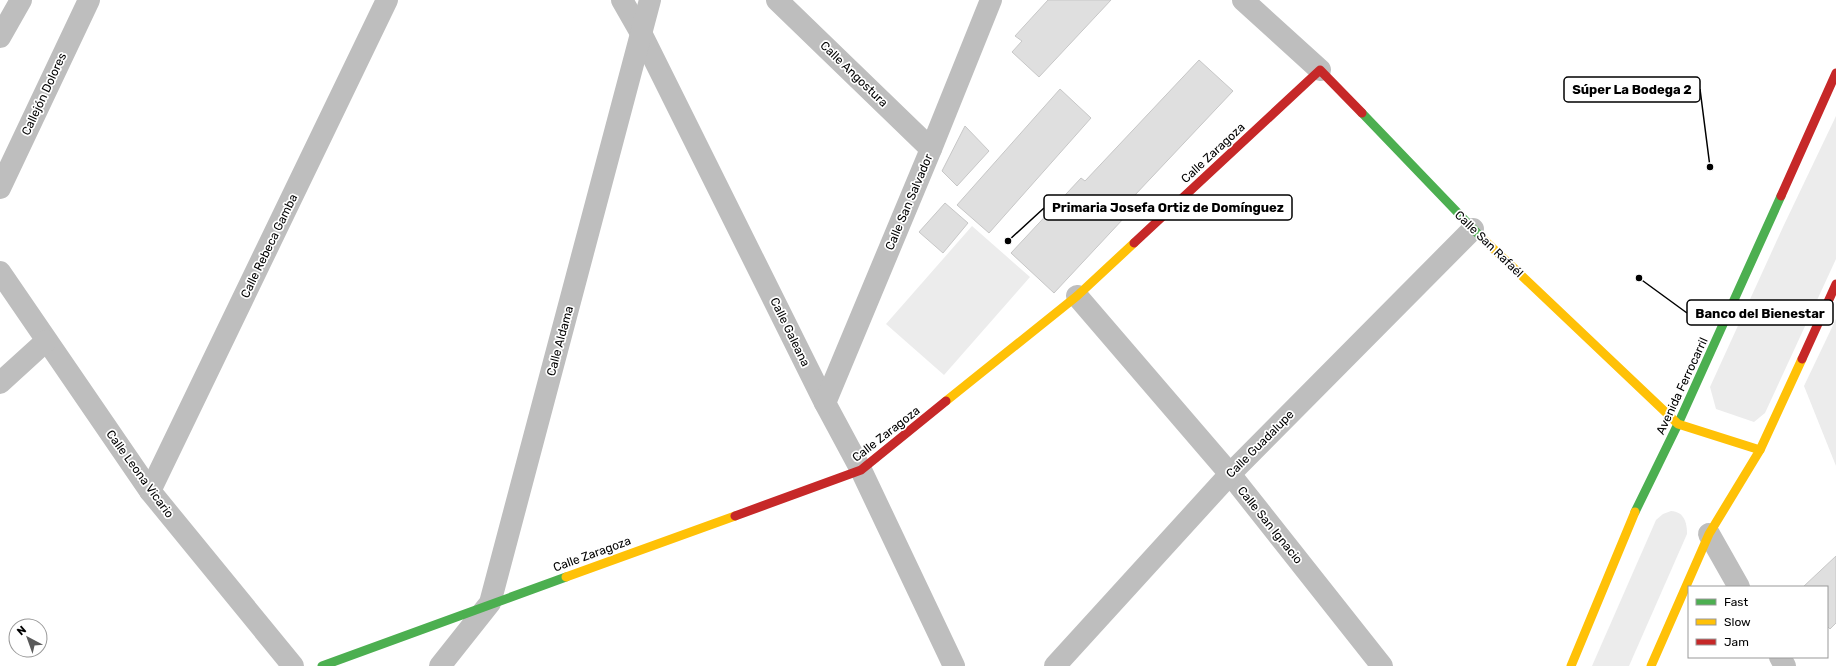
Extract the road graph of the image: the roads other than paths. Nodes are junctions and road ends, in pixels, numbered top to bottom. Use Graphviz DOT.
graph roads {
  1 [pos="21,0"];
  2 [pos="89,0"];
  3 [pos="387,0"];
  4 [pos="622,0"];
  5 [pos="650,0"];
  6 [pos="777,0"];
  7 [pos="991,0"];
  8 [pos="1243,0"];
  9 [pos="642,35"];
  10 [pos="0,37"];
  11 [pos="1320,70"];
  12 [pos="1836,73"];
  13 [pos="931,149"];
  14 [pos="0,188"];
  15 [pos="1473,229"];
  16 [pos="0,272"];
  17 [pos="1836,284"];
  18 [pos="1077,296"];
  19 [pos="46,341"];
  20 [pos="0,383"];
  21 [pos="825,403"];
  22 [pos="1678,424"];
  23 [pos="1760,450"];
  24 [pos="861,470"];
  25 [pos="1230,474"];
  26 [pos="150,492"];
  27 [pos="1709,534"];
  28 [pos="1739,586"];
  29 [pos="490,604"];
  30 [pos="1064,663"];
  31 [pos="294,666"];
  32 [pos="322,666"];
  33 [pos="440,666"];
  34 [pos="954,666"];
  35 [pos="1382,666"];
  36 [pos="1572,666"];
  37 [pos="1651,666"];
  1 -- 10 [label="street"];
  2 -- 14 [label="street, Callejón Dolores"];
  3 -- 26 [label="street, Calle Rebeca Gamba"];
  4 -- 9 [label="street, Calle Galeana"];
  5 -- 9 [label="street, Calle Aldama"];
  6 -- 13 [label="street, Calle Angostura"];
  7 -- 13 [label="street, Calle San Salvador"];
  8 -- 11 [label="street, Calle San Rafaél"];
  9 -- 21 [label="street, Calle Galeana"];
  9 -- 29 [label="street, Calle Aldama"];
  11 -- 15 [label="street, Calle San Rafaél"];
  11 -- 18 [label="street, Calle Zaragoza"];
  12 -- 22 [label="street, Avenida Ferrocarril"];
  13 -- 21 [label="street, Calle San Salvador"];
  15 -- 22 [label="street, Calle San Rafaél"];
  15 -- 25 [label="street, Calle Guadalupe"];
  16 -- 19 [label="street, Calle Leona Vicario"];
  17 -- 23 [label="street"];
  18 -- 24 [label="street, Calle Zaragoza"];
  18 -- 25 [label="street, Calle San Ignacio"];
  19 -- 20 [label="street"];
  19 -- 26 [label="street, Calle Leona Vicario"];
  21 -- 24 [label="street, Calle Galeana"];
  22 -- 23 [label="street, Calle San Rafaél"];
  22 -- 36 [label="street, Avenida Ferrocarril"];
  23 -- 27 [label="street"];
  24 -- 29 [label="street, Calle Zaragoza"];
  24 -- 34 [label="street, Calle Galeana"];
  25 -- 30 [label="street, Calle Guadalupe"];
  25 -- 35 [label="street, Calle San Ignacio"];
  26 -- 31 [label="street, Calle Leona Vicario"];
  27 -- 28 [label="street"];
  27 -- 37 [label="street"];
  29 -- 32 [label="street, Calle Zaragoza"];
  29 -- 33 [label="street, Calle Aldama"];
}
